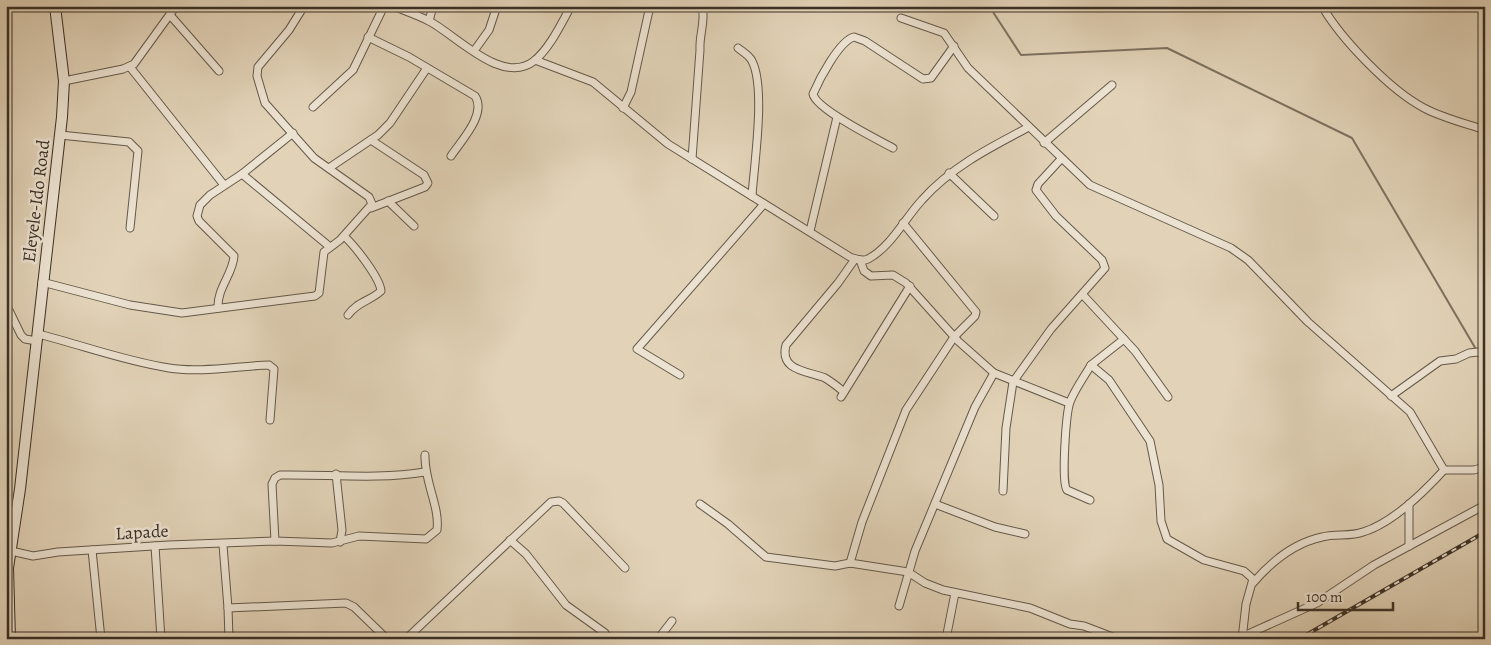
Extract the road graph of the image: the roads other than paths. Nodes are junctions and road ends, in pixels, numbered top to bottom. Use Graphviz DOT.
graph roads {
  1 [pos="55,6"];
  2 [pos="176,6"];
  3 [pos="304,6"];
  4 [pos="384,6"];
  5 [pos="393,6"];
  6 [pos="433,6"];
  7 [pos="497,6"];
  8 [pos="571,6"];
  9 [pos="650,6"];
  10 [pos="702,6"];
  11 [pos="1322,6"];
  12 [pos="170,15"];
  13 [pos="901,18"];
  14 [pos="430,21"];
  15 [pos="368,37"];
  16 [pos="954,46"];
  17 [pos="738,48"];
  18 [pos="474,51"];
  19 [pos="535,60"];
  20 [pos="130,67"];
  21 [pos="428,68"];
  22 [pos="219,71"];
  23 [pos="64,81"];
  24 [pos="1112,85"];
  25 [pos="313,106"];
  26 [pos="623,108"];
  27 [pos="837,117"];
  28 [pos="1029,127"];
  29 [pos="1485,130"];
  30 [pos="293,133"];
  31 [pos="60,134"];
  32 [pos="371,140"];
  33 [pos="1044,142"];
  34 [pos="893,148"];
  35 [pos="451,156"];
  36 [pos="692,159"];
  37 [pos="1060,159"];
  38 [pos="329,168"];
  39 [pos="949,173"];
  40 [pos="242,174"];
  41 [pos="224,185"];
  42 [pos="752,196"];
  43 [pos="388,201"];
  44 [pos="764,204"];
  45 [pos="371,208"];
  46 [pos="994,216"];
  47 [pos="903,223"];
  48 [pos="414,226"];
  49 [pos="130,228"];
  50 [pos="810,231"];
  51 [pos="344,236"];
  52 [pos="330,247"];
  53 [pos="858,260"];
  54 [pos="42,282"];
  55 [pos="910,286"];
  56 [pos="1083,294"];
  57 [pos="6,304"];
  58 [pos="218,308"];
  59 [pos="348,315"];
  60 [pos="954,337"];
  61 [pos="37,338"];
  62 [pos="1124,339"];
  63 [pos="1485,355"];
  64 [pos="1091,365"];
  65 [pos="994,373"];
  66 [pos="680,375"];
  67 [pos="1013,382"];
  68 [pos="1391,396"];
  69 [pos="1168,397"];
  70 [pos="1069,403"];
  71 [pos="270,420"];
  72 [pos="425,455"];
  73 [pos="1485,467"];
  74 [pos="1444,470"];
  75 [pos="1474,470"];
  76 [pos="424,472"];
  77 [pos="336,474"];
  78 [pos="1485,475"];
  79 [pos="1003,491"];
  80 [pos="1090,500"];
  81 [pos="700,504"];
  82 [pos="935,504"];
  83 [pos="1409,504"];
  84 [pos="1485,505"];
  85 [pos="1025,534"];
  86 [pos="510,540"];
  87 [pos="276,541"];
  88 [pos="340,542"];
  89 [pos="222,544"];
  90 [pos="155,546"];
  91 [pos="1409,546"];
  92 [pos="11,550"];
  93 [pos="92,550"];
  94 [pos="850,563"];
  95 [pos="625,568"];
  96 [pos="908,572"];
  97 [pos="1253,583"];
  98 [pos="955,593"];
  99 [pos="900,606"];
  100 [pos="228,608"];
  101 [pos="672,620"];
  102 [pos="1241,638"];
  103 [pos="10,639"];
  104 [pos="101,639"];
  105 [pos="161,639"];
  106 [pos="230,639"];
  107 [pos="387,639"];
  108 [pos="406,639"];
  109 [pos="609,639"];
  110 [pos="658,639"];
  111 [pos="946,639"];
  112 [pos="1118,639"];
  1 -- 23 [label="main road, Eleyele-Ido Road"];
  2 -- 12 [label="street"];
  3 -- 30 [label="street"];
  4 -- 15 [label="street"];
  5 -- 14 [label="street"];
  6 -- 14 [label="street"];
  7 -- 18 [label="street"];
  8 -- 19 [label="street"];
  9 -- 26 [label="street"];
  10 -- 36 [label="street"];
  11 -- 29 [label="street"];
  12 -- 20 [label="street"];
  12 -- 22 [label="street"];
  13 -- 16 [label="street"];
  14 -- 18 [label="street"];
  15 -- 21 [label="street"];
  15 -- 25 [label="street"];
  16 -- 27 [label="street"];
  16 -- 28 [label="street"];
  17 -- 42 [label="street"];
  18 -- 19 [label="street"];
  19 -- 26 [label="street"];
  20 -- 23 [label="street"];
  20 -- 41 [label="street"];
  21 -- 32 [label="street"];
  21 -- 35 [label="street"];
  23 -- 31 [label="main road, Eleyele-Ido Road"];
  24 -- 33 [label="street"];
  26 -- 36 [label="street"];
  27 -- 34 [label="street"];
  27 -- 50 [label="street"];
  28 -- 33 [label="street"];
  28 -- 39 [label="street"];
  30 -- 38 [label="street"];
  30 -- 40 [label="street"];
  31 -- 49 [label="street"];
  31 -- 54 [label="main road, Eleyele-Ido Road"];
  32 -- 38 [label="street"];
  32 -- 43 [label="street"];
  33 -- 37 [label="street"];
  36 -- 42 [label="street"];
  37 -- 56 [label="street"];
  37 -- 68 [label="street"];
  38 -- 45 [label="street"];
  39 -- 46 [label="street"];
  39 -- 47 [label="street"];
  40 -- 41 [label="street"];
  40 -- 52 [label="street"];
  41 -- 58 [label="street"];
  42 -- 44 [label="street"];
  43 -- 45 [label="street"];
  43 -- 48 [label="street"];
  44 -- 50 [label="street"];
  44 -- 66 [label="street"];
  45 -- 51 [label="street"];
  47 -- 53 [label="street"];
  47 -- 60 [label="street"];
  50 -- 53 [label="street"];
  51 -- 52 [label="street"];
  51 -- 59 [label="street"];
  52 -- 58 [label="street"];
  53 -- 55 [label="street"];
  53 -- 55 [label="street"];
  54 -- 58 [label="street"];
  54 -- 61 [label="main road, Eleyele-Ido Road"];
  55 -- 60 [label="street"];
  56 -- 62 [label="street"];
  56 -- 67 [label="street"];
  57 -- 61 [label="street"];
  60 -- 65 [label="street"];
  60 -- 94 [label="street"];
  61 -- 71 [label="street"];
  61 -- 92 [label="main road, Eleyele-Ido Road"];
  62 -- 64 [label="street"];
  62 -- 69 [label="street"];
  63 -- 68 [label="street"];
  64 -- 70 [label="street"];
  64 -- 97 [label="street"];
  65 -- 67 [label="street"];
  65 -- 82 [label="street"];
  67 -- 70 [label="street"];
  67 -- 79 [label="street"];
  68 -- 74 [label="street"];
  70 -- 80 [label="street"];
  72 -- 76 [label="street"];
  73 -- 75 [label="street"];
  74 -- 75 [label="street"];
  74 -- 83 [label="street"];
  75 -- 78 [label="street"];
  76 -- 77 [label="street"];
  76 -- 88 [label="street, Lapade"];
  77 -- 87 [label="street"];
  77 -- 88 [label="street"];
  81 -- 94 [label="street"];
  82 -- 85 [label="street"];
  82 -- 96 [label="street"];
  83 -- 91 [label="street"];
  83 -- 97 [label="street"];
  84 -- 91 [label="street"];
  86 -- 95 [label="street"];
  86 -- 108 [label="street"];
  86 -- 109 [label="street"];
  87 -- 88 [label="street, Lapade"];
  87 -- 89 [label="street, Lapade"];
  89 -- 90 [label="street, Lapade"];
  89 -- 100 [label="street"];
  90 -- 93 [label="street, Lapade"];
  90 -- 105 [label="street"];
  91 -- 102 [label="street"];
  92 -- 93 [label="street, Lapade"];
  92 -- 103 [label="main road, Eleyele-Ido Road"];
  93 -- 104 [label="street"];
  94 -- 96 [label="street"];
  96 -- 98 [label="street"];
  96 -- 99 [label="street"];
  97 -- 102 [label="street"];
  98 -- 111 [label="street"];
  98 -- 112 [label="street"];
  100 -- 106 [label="street"];
  100 -- 107 [label="street"];
  101 -- 110 [label="street"];
}
